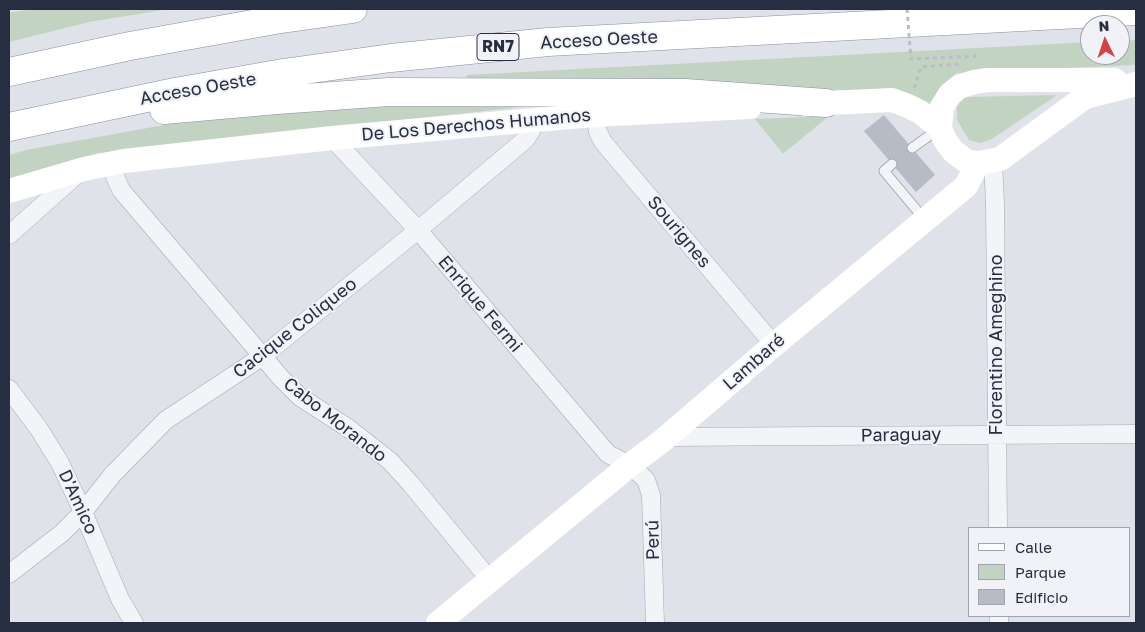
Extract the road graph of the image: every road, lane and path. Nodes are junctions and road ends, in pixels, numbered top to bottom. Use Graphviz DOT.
graph roads {
  1 [pos="353,9"];
  2 [pos="908,9"];
  3 [pos="1136,11"];
  4 [pos="979,62"];
  5 [pos="960,64"];
  6 [pos="9,72"];
  7 [pos="1136,82"];
  8 [pos="826,102"];
  9 [pos="908,106"];
  10 [pos="595,115"];
  11 [pos="535,120"];
  12 [pos="16,125"];
  13 [pos="940,128"];
  14 [pos="332,138"];
  15 [pos="912,148"];
  16 [pos="108,163"];
  17 [pos="986,163"];
  18 [pos="892,164"];
  19 [pos="84,169"];
  20 [pos="9,191"];
  21 [pos="925,220"];
  22 [pos="418,230"];
  23 [pos="9,235"];
  24 [pos="774,345"];
  25 [pos="263,356"];
  26 [pos="9,389"];
  27 [pos="997,434"];
  28 [pos="1136,434"];
  29 [pos="667,437"];
  30 [pos="630,465"];
  31 [pos="83,512"];
  32 [pos="998,527"];
  33 [pos="9,574"];
  34 [pos="490,580"];
  35 [pos="134,623"];
  36 [pos="438,623"];
  37 [pos="655,623"];
  1 -- 6 [label="highway"];
  2 -- 4 [label="path, bridge"];
  3 -- 12 [label="highway, Acceso Oeste / RN7"];
  5 -- 9 [label="path"];
  7 -- 13 [label="street"];
  7 -- 17 [label="street"];
  8 -- 9 [label="street, De Los Derechos Humanos"];
  8 -- 10 [label="street, De Los Derechos Humanos"];
  8 -- 12 [label="highway"];
  9 -- 13 [label="street, De Los Derechos Humanos"];
  10 -- 11 [label="street, De Los Derechos Humanos"];
  10 -- 24 [label="street, Sourignes"];
  11 -- 14 [label="street, De Los Derechos Humanos"];
  11 -- 22 [label="street, Cacique Coliqueo"];
  13 -- 15 [label="lane"];
  13 -- 17 [label="street, De Los Derechos Humanos"];
  14 -- 16 [label="street, De Los Derechos Humanos"];
  14 -- 22 [label="street, Enrique Fermi"];
  16 -- 19 [label="street, De Los Derechos Humanos"];
  16 -- 25 [label="street, Cabo Morando"];
  17 -- 21 [label="street, Lambaré"];
  17 -- 27 [label="street, Florentino Ameghino"];
  18 -- 21 [label="lane"];
  19 -- 20 [label="street, De Los Derechos Humanos"];
  19 -- 23 [label="street"];
  21 -- 24 [label="street, Lambaré"];
  22 -- 25 [label="street, Cacique Coliqueo"];
  22 -- 30 [label="street, Enrique Fermi"];
  24 -- 29 [label="street, Lambaré"];
  25 -- 31 [label="street, Cacique Coliqueo"];
  25 -- 34 [label="street, Cabo Morando"];
  26 -- 31 [label="street, D'Amico"];
  27 -- 28 [label="street, Paraguay"];
  27 -- 29 [label="street, Paraguay"];
  27 -- 32 [label="street, Florentino Ameghino"];
  29 -- 30 [label="street, Lambaré"];
  30 -- 34 [label="street, Lambaré"];
  30 -- 37 [label="street, Perú"];
  31 -- 33 [label="street, Cacique Coliqueo"];
  31 -- 35 [label="street, D'Amico"];
  34 -- 36 [label="street, Lambaré"];
}
